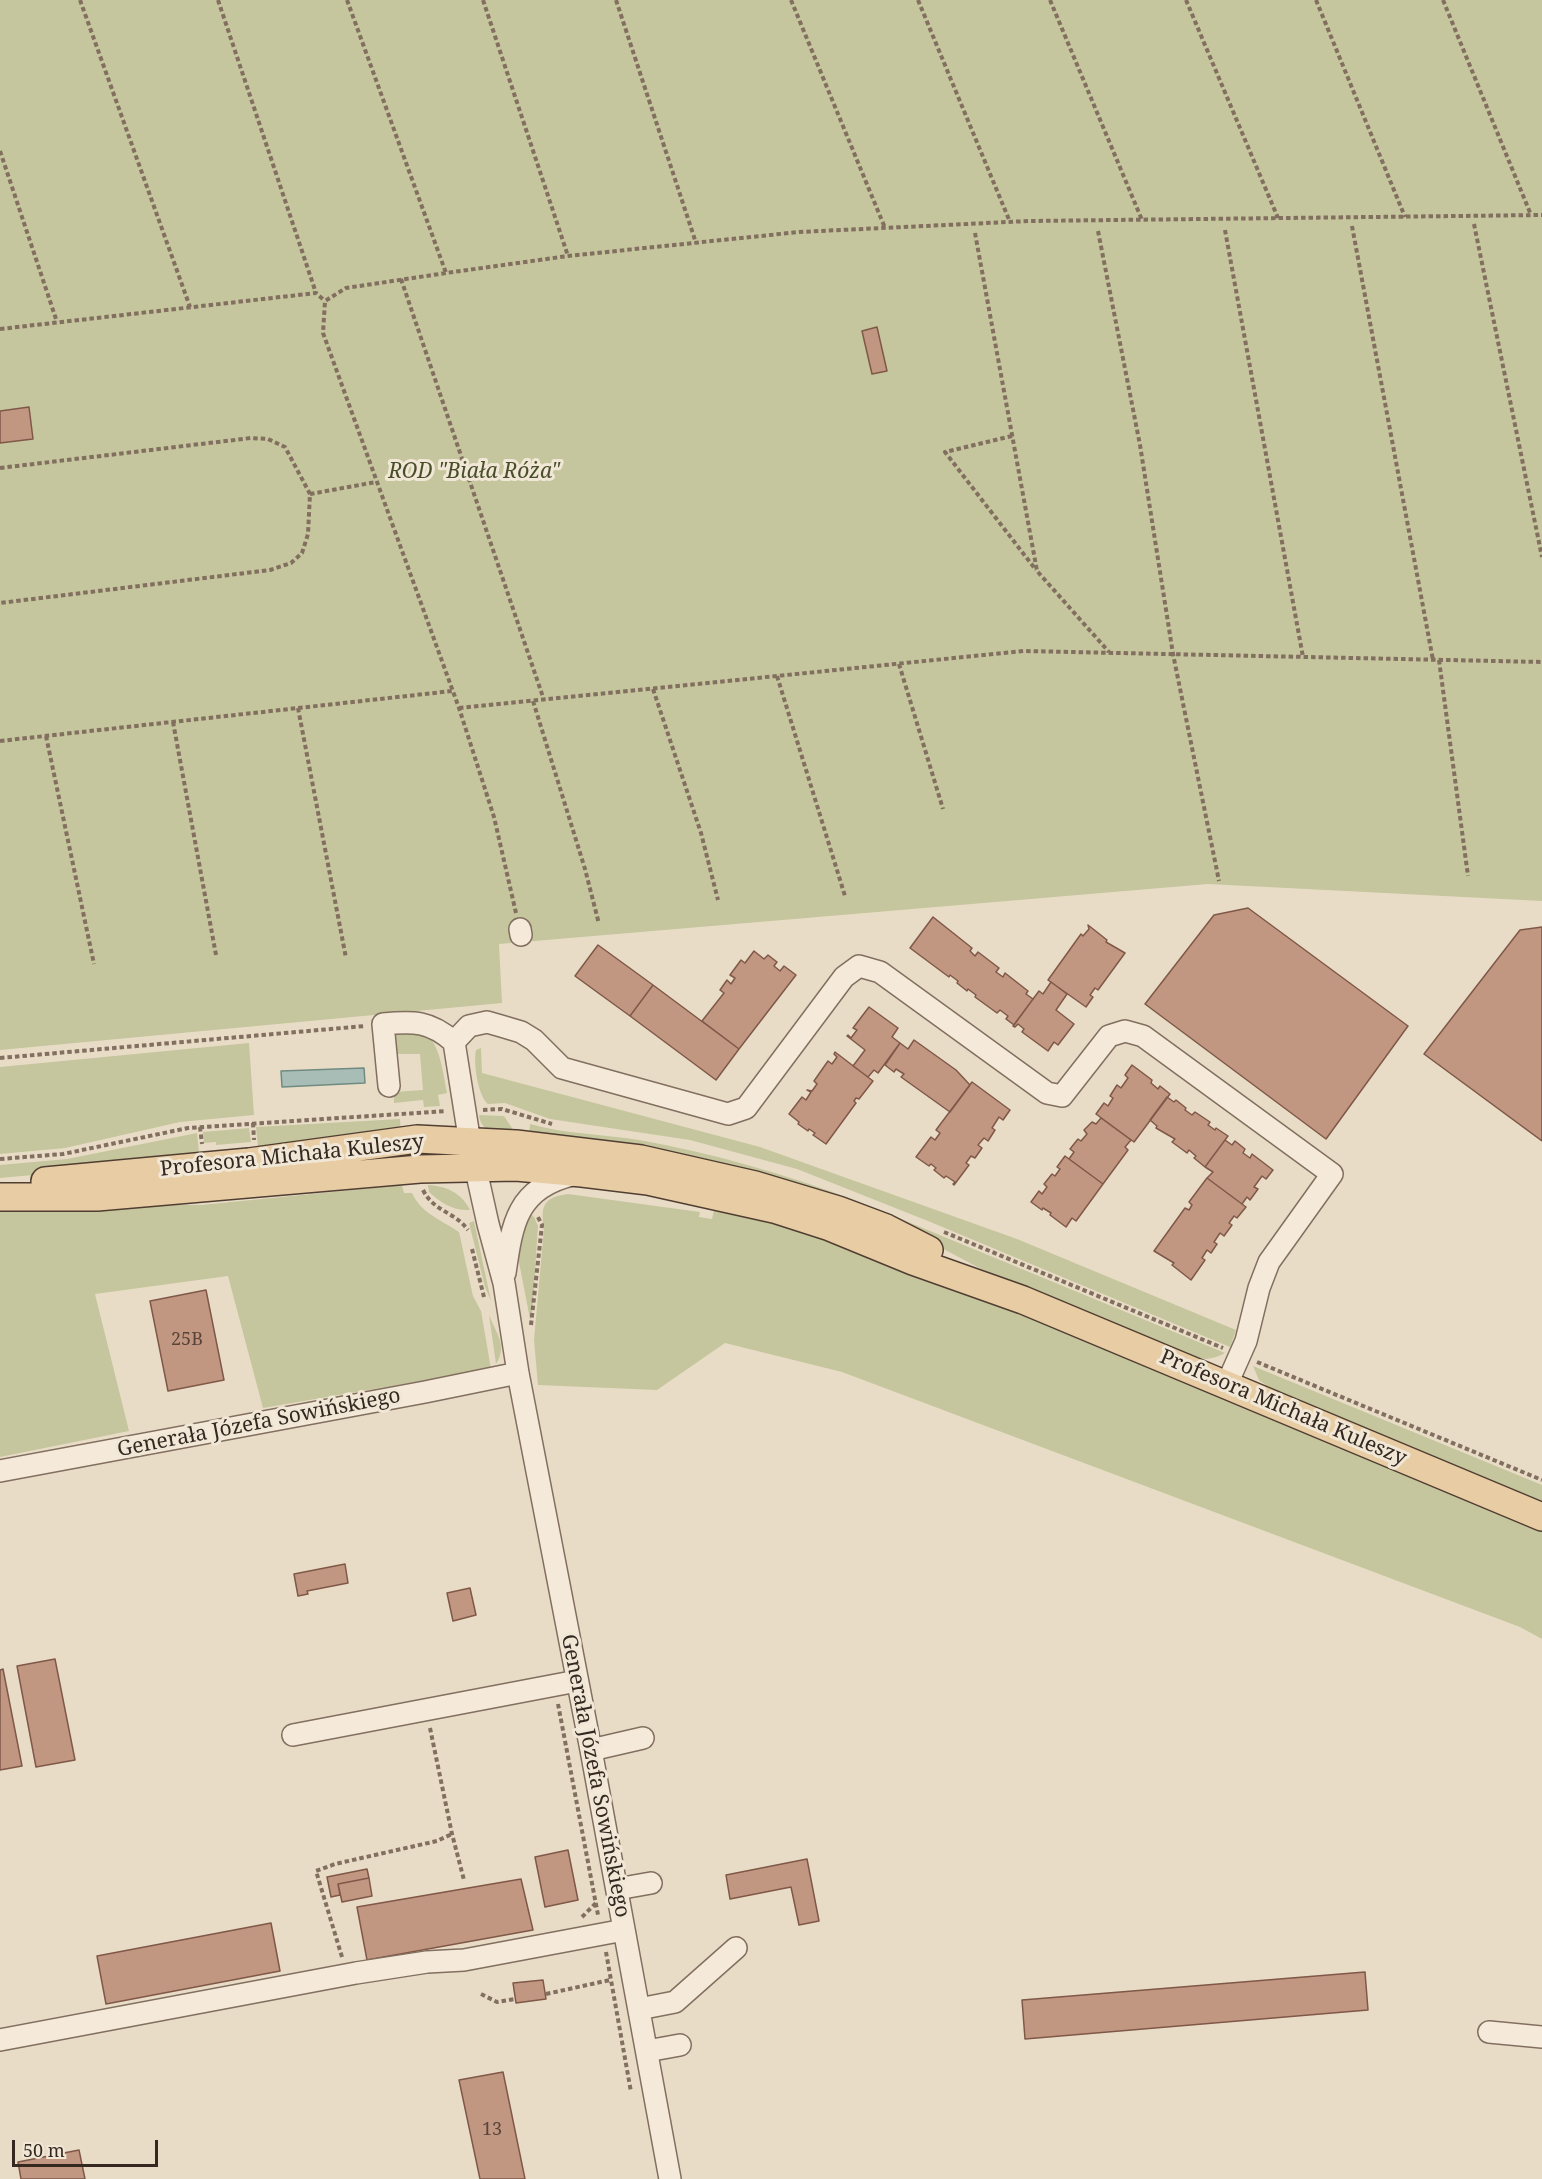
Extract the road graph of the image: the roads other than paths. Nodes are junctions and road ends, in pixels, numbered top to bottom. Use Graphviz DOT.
graph roads {
  1 [pos="457,1039"];
  2 [pos="389,1086"];
  3 [pos="473,1155"];
  4 [pos="582,1173"];
  5 [pos="0,1185"];
  6 [pos="0,1197"];
  7 [pos="504,1283"];
  8 [pos="1023,1300"];
  9 [pos="518,1373"];
  10 [pos="1227,1384"];
  11 [pos="0,1472"];
  12 [pos="1542,1517"];
  13 [pos="577,1681"];
  14 [pos="293,1735"];
  15 [pos="643,1738"];
  16 [pos="591,1750"];
  17 [pos="651,1882"];
  18 [pos="617,1889"];
  19 [pos="624,1929"];
  20 [pos="736,1948"];
  21 [pos="639,2009"];
  22 [pos="1489,2032"];
  23 [pos="1542,2037"];
  24 [pos="0,2040"];
  25 [pos="680,2045"];
  26 [pos="646,2051"];
  27 [pos="670,2179"];
  1 -- 2 [label="street"];
  1 -- 3 [label="street, Generała Józefa Sowińskiego"];
  1 -- 10 [label="street"];
  3 -- 4 [label="main road, Profesora Michała Kuleszy"];
  3 -- 5 [label="main road, Profesora Michała Kuleszy"];
  3 -- 6 [label="main road, Profesora Michała Kuleszy"];
  3 -- 7 [label="street, Generała Józefa Sowińskiego"];
  3 -- 8 [label="main road, Profesora Michała Kuleszy"];
  4 -- 7 [label="street"];
  4 -- 8 [label="main road, Profesora Michała Kuleszy"];
  7 -- 9 [label="street, Generała Józefa Sowińskiego"];
  8 -- 10 [label="main road, Profesora Michała Kuleszy"];
  9 -- 11 [label="street, Generała Józefa Sowińskiego"];
  9 -- 13 [label="street, Generała Józefa Sowińskiego"];
  10 -- 12 [label="main road, Profesora Michała Kuleszy"];
  13 -- 14 [label="street"];
  13 -- 16 [label="street, Generała Józefa Sowińskiego"];
  15 -- 16 [label="street"];
  16 -- 18 [label="street, Generała Józefa Sowińskiego"];
  17 -- 18 [label="street"];
  18 -- 19 [label="street, Generała Józefa Sowińskiego"];
  19 -- 21 [label="street, Generała Józefa Sowińskiego"];
  19 -- 24 [label="street"];
  20 -- 21 [label="street"];
  21 -- 26 [label="street, Generała Józefa Sowińskiego"];
  22 -- 23 [label="street"];
  25 -- 26 [label="street"];
  26 -- 27 [label="street, Generała Józefa Sowińskiego"];
}
